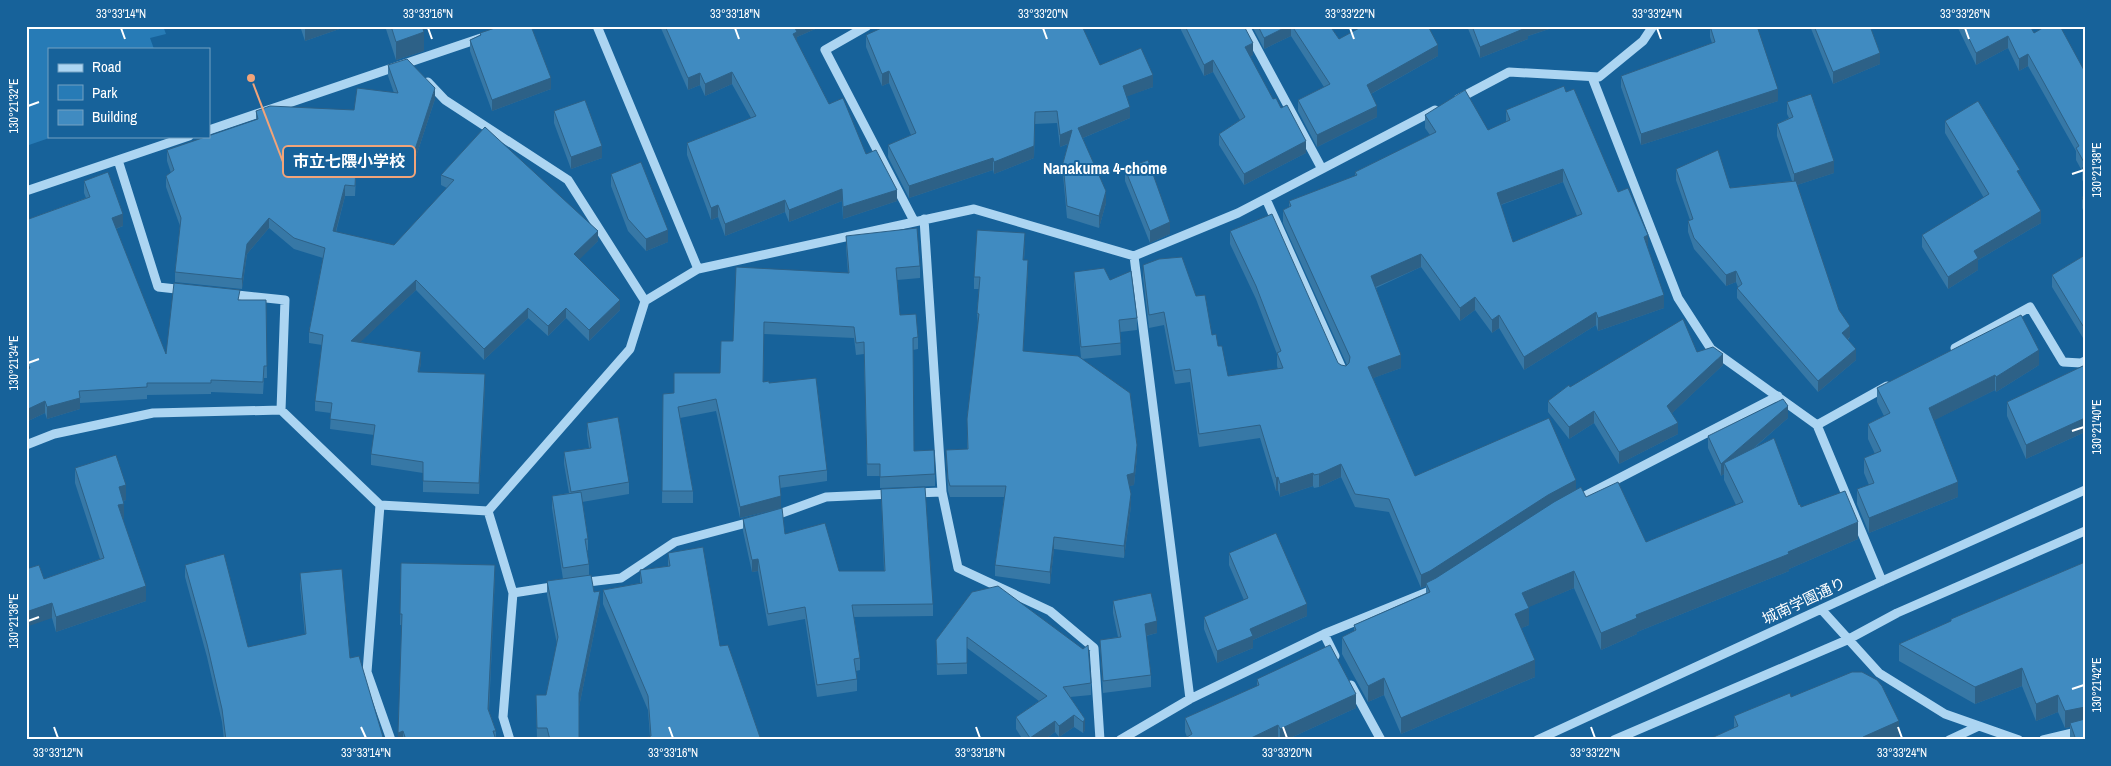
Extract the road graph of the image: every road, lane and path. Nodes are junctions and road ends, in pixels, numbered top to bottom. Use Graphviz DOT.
graph roads {
  1 [pos="597,26"];
  2 [pos="867,26"];
  3 [pos="1653,26"];
  4 [pos="1246,28"];
  5 [pos="489,35"];
  6 [pos="415,69"];
  7 [pos="1592,76"];
  8 [pos="210,130"];
  9 [pos="183,138"];
  10 [pos="118,160"];
  11 [pos="1322,170"];
  12 [pos="26,191"];
  13 [pos="1266,199"];
  14 [pos="924,219"];
  15 [pos="914,221"];
  16 [pos="1134,256"];
  17 [pos="698,269"];
  18 [pos="197,291"];
  19 [pos="217,293"];
  20 [pos="645,301"];
  21 [pos="1945,354"];
  22 [pos="2085,361"];
  23 [pos="1344,373"];
  24 [pos="1894,383"];
  25 [pos="1778,396"];
  26 [pos="281,410"];
  27 [pos="1818,425"];
  28 [pos="26,445"];
  29 [pos="2085,490"];
  30 [pos="942,492"];
  31 [pos="1568,504"];
  32 [pos="380,505"];
  33 [pos="488,511"];
  34 [pos="2085,531"];
  35 [pos="1882,581"];
  36 [pos="1441,585"];
  37 [pos="513,592"];
  38 [pos="1821,609"];
  39 [pos="1324,634"];
  40 [pos="1846,640"];
  41 [pos="1190,699"];
  42 [pos="1978,726"];
  43 [pos="2085,730"];
  44 [pos="391,740"];
  45 [pos="510,740"];
  46 [pos="1100,740"];
  47 [pos="1120,740"];
  48 [pos="1381,740"];
  49 [pos="1537,740"];
  50 [pos="1614,740"];
  51 [pos="1949,740"];
  52 [pos="2018,740"];
  53 [pos="2043,740"];
  1 -- 17 [label="street"];
  2 -- 15 [label="street"];
  3 -- 7 [label="street"];
  4 -- 11 [label="street"];
  5 -- 6 [label="street"];
  6 -- 8 [label="street"];
  6 -- 20 [label="street"];
  7 -- 11 [label="street"];
  7 -- 25 [label="street"];
  9 -- 10 [label="street"];
  10 -- 12 [label="street"];
  10 -- 18 [label="street"];
  11 -- 13 [label="street"];
  13 -- 16 [label="street"];
  13 -- 23 [label="street"];
  14 -- 15 [label="street"];
  14 -- 16 [label="street"];
  14 -- 30 [label="street"];
  15 -- 17 [label="street"];
  16 -- 41 [label="street"];
  17 -- 20 [label="street"];
  19 -- 26 [label="street"];
  20 -- 33 [label="street"];
  21 -- 22 [label="street"];
  24 -- 27 [label="street"];
  25 -- 27 [label="street"];
  25 -- 31 [label="street"];
  26 -- 28 [label="street"];
  26 -- 32 [label="street"];
  27 -- 35 [label="street"];
  29 -- 35 [label="street, 城南学園通り"];
  30 -- 37 [label="street"];
  30 -- 46 [label="street"];
  32 -- 33 [label="street"];
  32 -- 44 [label="street"];
  33 -- 37 [label="street"];
  34 -- 40 [label="street"];
  35 -- 38 [label="street, 城南学園通り"];
  36 -- 39 [label="street"];
  37 -- 45 [label="street"];
  38 -- 40 [label="street"];
  38 -- 49 [label="street, 城南学園通り"];
  39 -- 41 [label="street"];
  39 -- 48 [label="street"];
  40 -- 42 [label="street"];
  40 -- 50 [label="street"];
  41 -- 47 [label="street"];
  42 -- 51 [label="street"];
  42 -- 52 [label="street"];
  43 -- 53 [label="street"];
}
